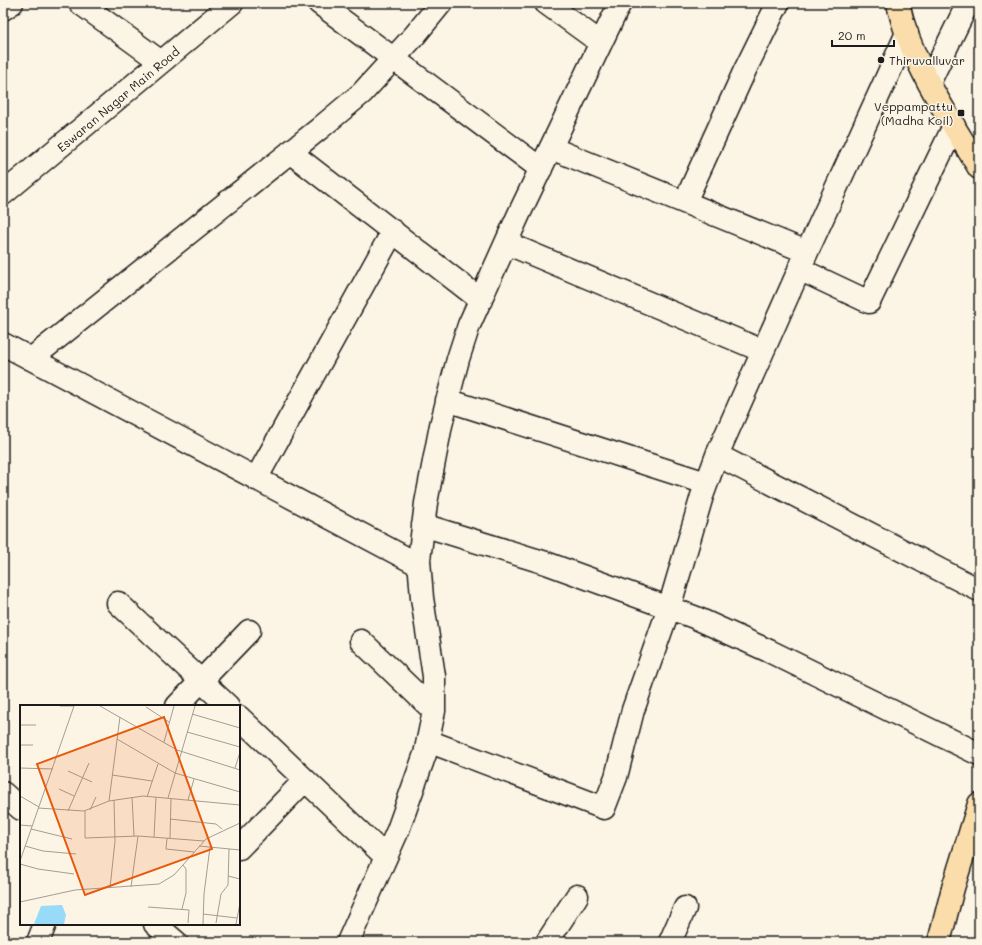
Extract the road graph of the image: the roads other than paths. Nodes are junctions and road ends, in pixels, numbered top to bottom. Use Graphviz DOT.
graph roads {
  1 [pos="12,3"];
  2 [pos="80,3"];
  3 [pos="232,3"];
  4 [pos="319,3"];
  5 [pos="441,3"];
  6 [pos="546,3"];
  7 [pos="620,3"];
  8 [pos="778,3"];
  9 [pos="898,3"];
  10 [pos="971,7"];
  11 [pos="3,9"];
  12 [pos="907,33"];
  13 [pos="601,43"];
  14 [pos="394,59"];
  15 [pos="161,62"];
  16 [pos="929,83"];
  17 [pos="954,126"];
  18 [pos="551,148"];
  19 [pos="290,152"];
  20 [pos="979,168"];
  21 [pos="541,169"];
  22 [pos="3,194"];
  23 [pos="686,202"];
  24 [pos="393,231"];
  25 [pos="506,243"];
  26 [pos="803,261"];
  27 [pos="481,300"];
  28 [pos="3,344"];
  29 [pos="763,351"];
  30 [pos="31,359"];
  31 [pos="447,400"];
  32 [pos="717,455"];
  33 [pos="256,479"];
  34 [pos="706,483"];
  35 [pos="423,525"];
  36 [pos="419,565"];
  37 [pos="979,590"];
  38 [pos="118,603"];
  39 [pos="669,608"];
  40 [pos="249,631"];
  41 [pos="362,641"];
  42 [pos="201,680"];
  43 [pos="178,705"];
  44 [pos="227,705"];
  45 [pos="434,711"];
  46 [pos="240,718"];
  47 [pos="428,741"];
  48 [pos="979,754"];
  49 [pos="305,780"];
  50 [pos="3,793"];
  51 [pos="979,804"];
  52 [pos="20,808"];
  53 [pos="240,847"];
  54 [pos="386,857"];
  55 [pos="577,896"];
  56 [pos="685,908"];
  57 [pos="45,925"];
  58 [pos="156,925"];
  59 [pos="38,942"];
  60 [pos="176,942"];
  61 [pos="348,942"];
  62 [pos="547,942"];
  63 [pos="670,942"];
  64 [pos="939,942"];
  1 -- 11 [label="street"];
  2 -- 15 [label="street"];
  3 -- 15 [label="street, Eswaran Nagar Main Road"];
  4 -- 14 [label="street"];
  5 -- 14 [label="street"];
  6 -- 13 [label="street"];
  7 -- 13 [label="street"];
  8 -- 23 [label="street"];
  9 -- 12 [label="main road"];
  10 -- 16 [label="street"];
  12 -- 16 [label="main road"];
  12 -- 26 [label="street"];
  13 -- 18 [label="street"];
  14 -- 19 [label="street"];
  14 -- 21 [label="street"];
  15 -- 22 [label="street, Eswaran Nagar Main Road"];
  16 -- 17 [label="main road"];
  17 -- 20 [label="main road"];
  17 -- 26 [label="street"];
  18 -- 21 [label="street"];
  18 -- 23 [label="street"];
  19 -- 24 [label="street"];
  19 -- 30 [label="street"];
  21 -- 25 [label="street"];
  23 -- 26 [label="street"];
  24 -- 27 [label="street"];
  24 -- 33 [label="street"];
  25 -- 27 [label="street"];
  25 -- 29 [label="street"];
  26 -- 29 [label="street"];
  27 -- 31 [label="street"];
  28 -- 30 [label="street"];
  29 -- 32 [label="street"];
  30 -- 33 [label="street"];
  31 -- 34 [label="street"];
  31 -- 35 [label="street"];
  32 -- 34 [label="street"];
  32 -- 37 [label="street"];
  33 -- 36 [label="street"];
  34 -- 39 [label="street"];
  35 -- 36 [label="street"];
  35 -- 39 [label="street"];
  36 -- 45 [label="street"];
  38 -- 42 [label="street"];
  39 -- 47 [label="street"];
  39 -- 48 [label="street"];
  40 -- 42 [label="street"];
  41 -- 45 [label="street"];
  42 -- 43 [label="street"];
  42 -- 44 [label="street"];
  45 -- 47 [label="street"];
  46 -- 49 [label="street"];
  47 -- 54 [label="street"];
  49 -- 53 [label="street"];
  49 -- 54 [label="street"];
  50 -- 52 [label="street"];
  51 -- 64 [label="main road"];
  54 -- 61 [label="street"];
  55 -- 62 [label="street"];
  56 -- 63 [label="street"];
  57 -- 59 [label="street"];
  58 -- 60 [label="street"];
}
